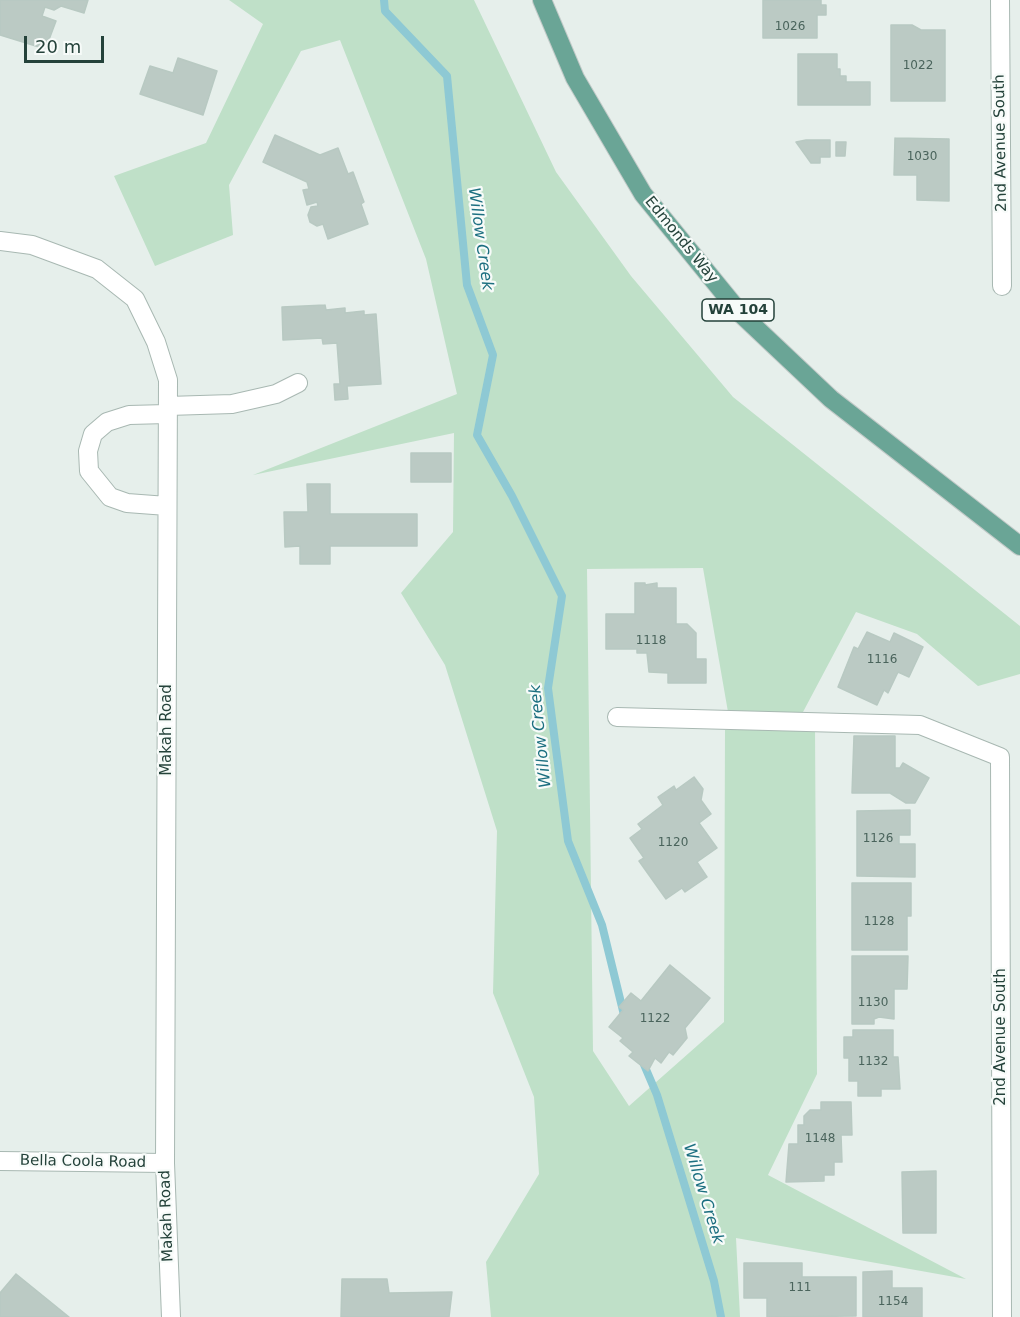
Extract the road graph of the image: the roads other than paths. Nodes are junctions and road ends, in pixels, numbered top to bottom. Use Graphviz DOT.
graph roads {
  1 [pos="542,0"];
  2 [pos="1000,0"];
  3 [pos="0,241"];
  4 [pos="1002,286"];
  5 [pos="298,383"];
  6 [pos="168,410"];
  7 [pos="167,506"];
  8 [pos="1020,546"];
  9 [pos="617,717"];
  10 [pos="0,1161"];
  11 [pos="165,1163"];
  12 [pos="171,1317"];
  13 [pos="1002,1317"];
  1 -- 8 [label="main road, Edmonds Way / WA 104"];
  2 -- 4 [label="street, 2nd Avenue South"];
  3 -- 6 [label="street, Makah Road"];
  5 -- 6 [label="street"];
  6 -- 7 [label="street, Makah Road"];
  6 -- 7 [label="street"];
  7 -- 11 [label="street, Makah Road"];
  9 -- 13 [label="street, 2nd Avenue South"];
  10 -- 11 [label="street, Bella Coola Road"];
  11 -- 12 [label="street, Makah Road"];
}
